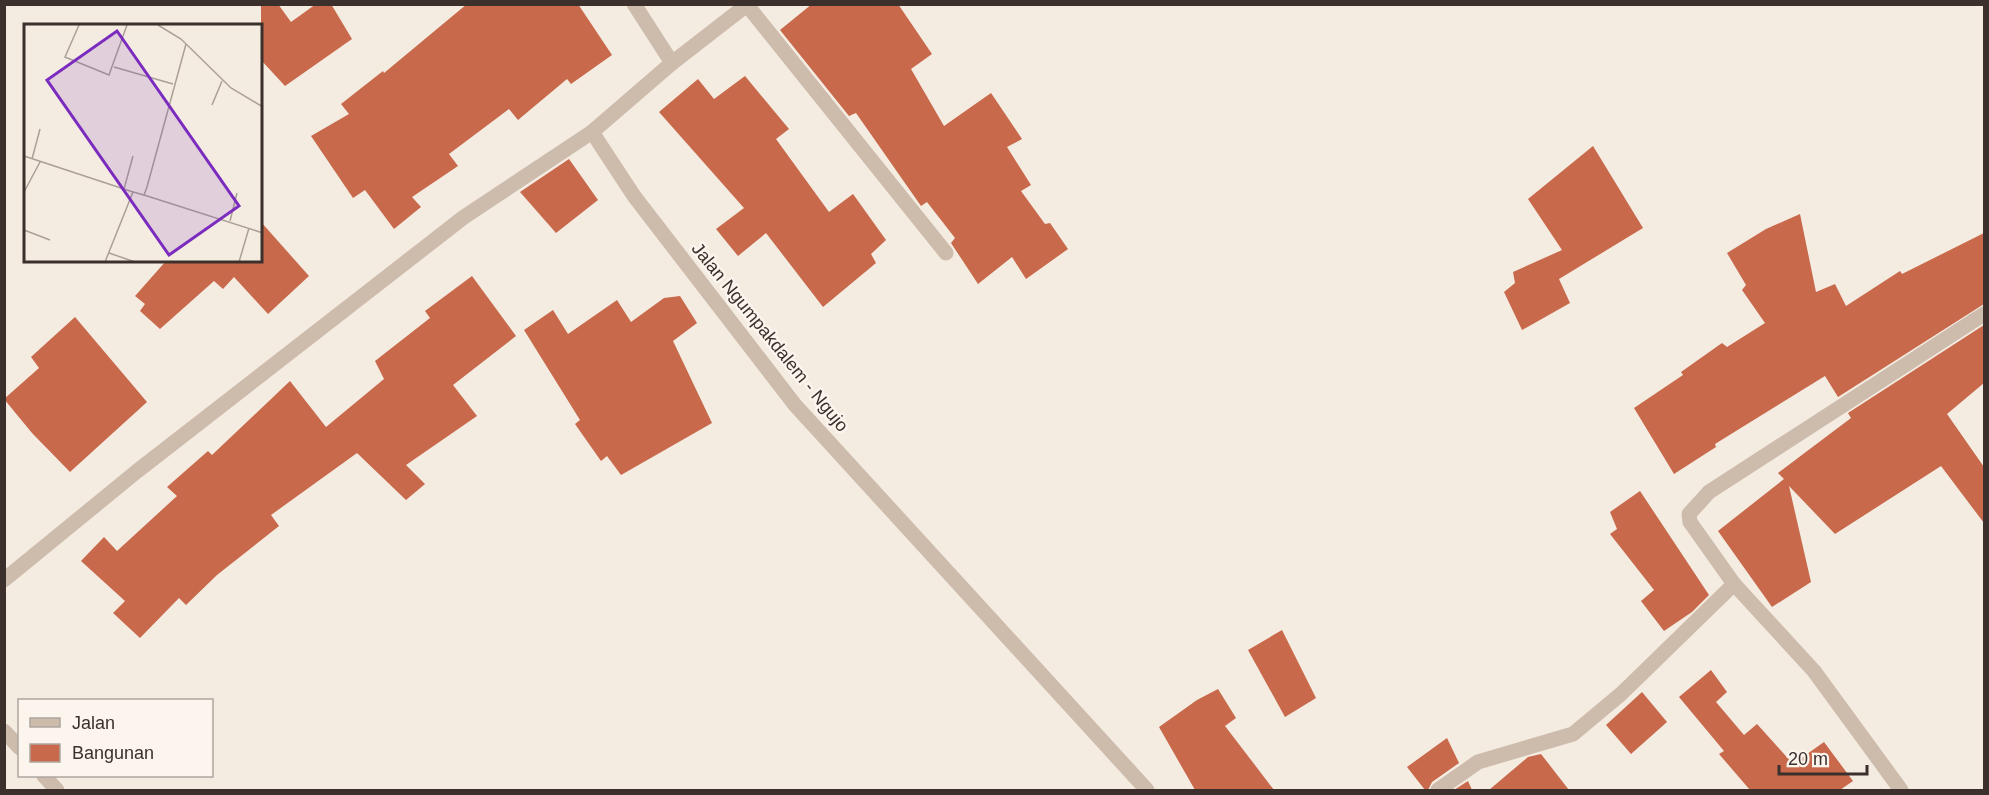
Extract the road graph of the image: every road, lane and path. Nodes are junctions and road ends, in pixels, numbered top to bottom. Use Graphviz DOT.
graph roads {
  1 [pos="634,4"];
  2 [pos="747,5"];
  3 [pos="672,63"];
  4 [pos="592,132"];
  5 [pos="946,253"];
  6 [pos="1984,314"];
  7 [pos="4,580"];
  8 [pos="1734,584"];
  9 [pos="4,731"];
  10 [pos="18,746"];
  11 [pos="45,777"];
  12 [pos="57,790"];
  13 [pos="1147,790"];
  14 [pos="1438,790"];
  15 [pos="1901,790"];
  1 -- 3 [label="street"];
  2 -- 3 [label="street"];
  2 -- 5 [label="street"];
  3 -- 4 [label="street"];
  4 -- 7 [label="street"];
  4 -- 13 [label="street, Jalan Ngumpakdalem - Ngujo"];
  6 -- 8 [label="street"];
  8 -- 14 [label="street"];
  8 -- 15 [label="street"];
  9 -- 10 [label="street"];
  11 -- 12 [label="street"];
}
